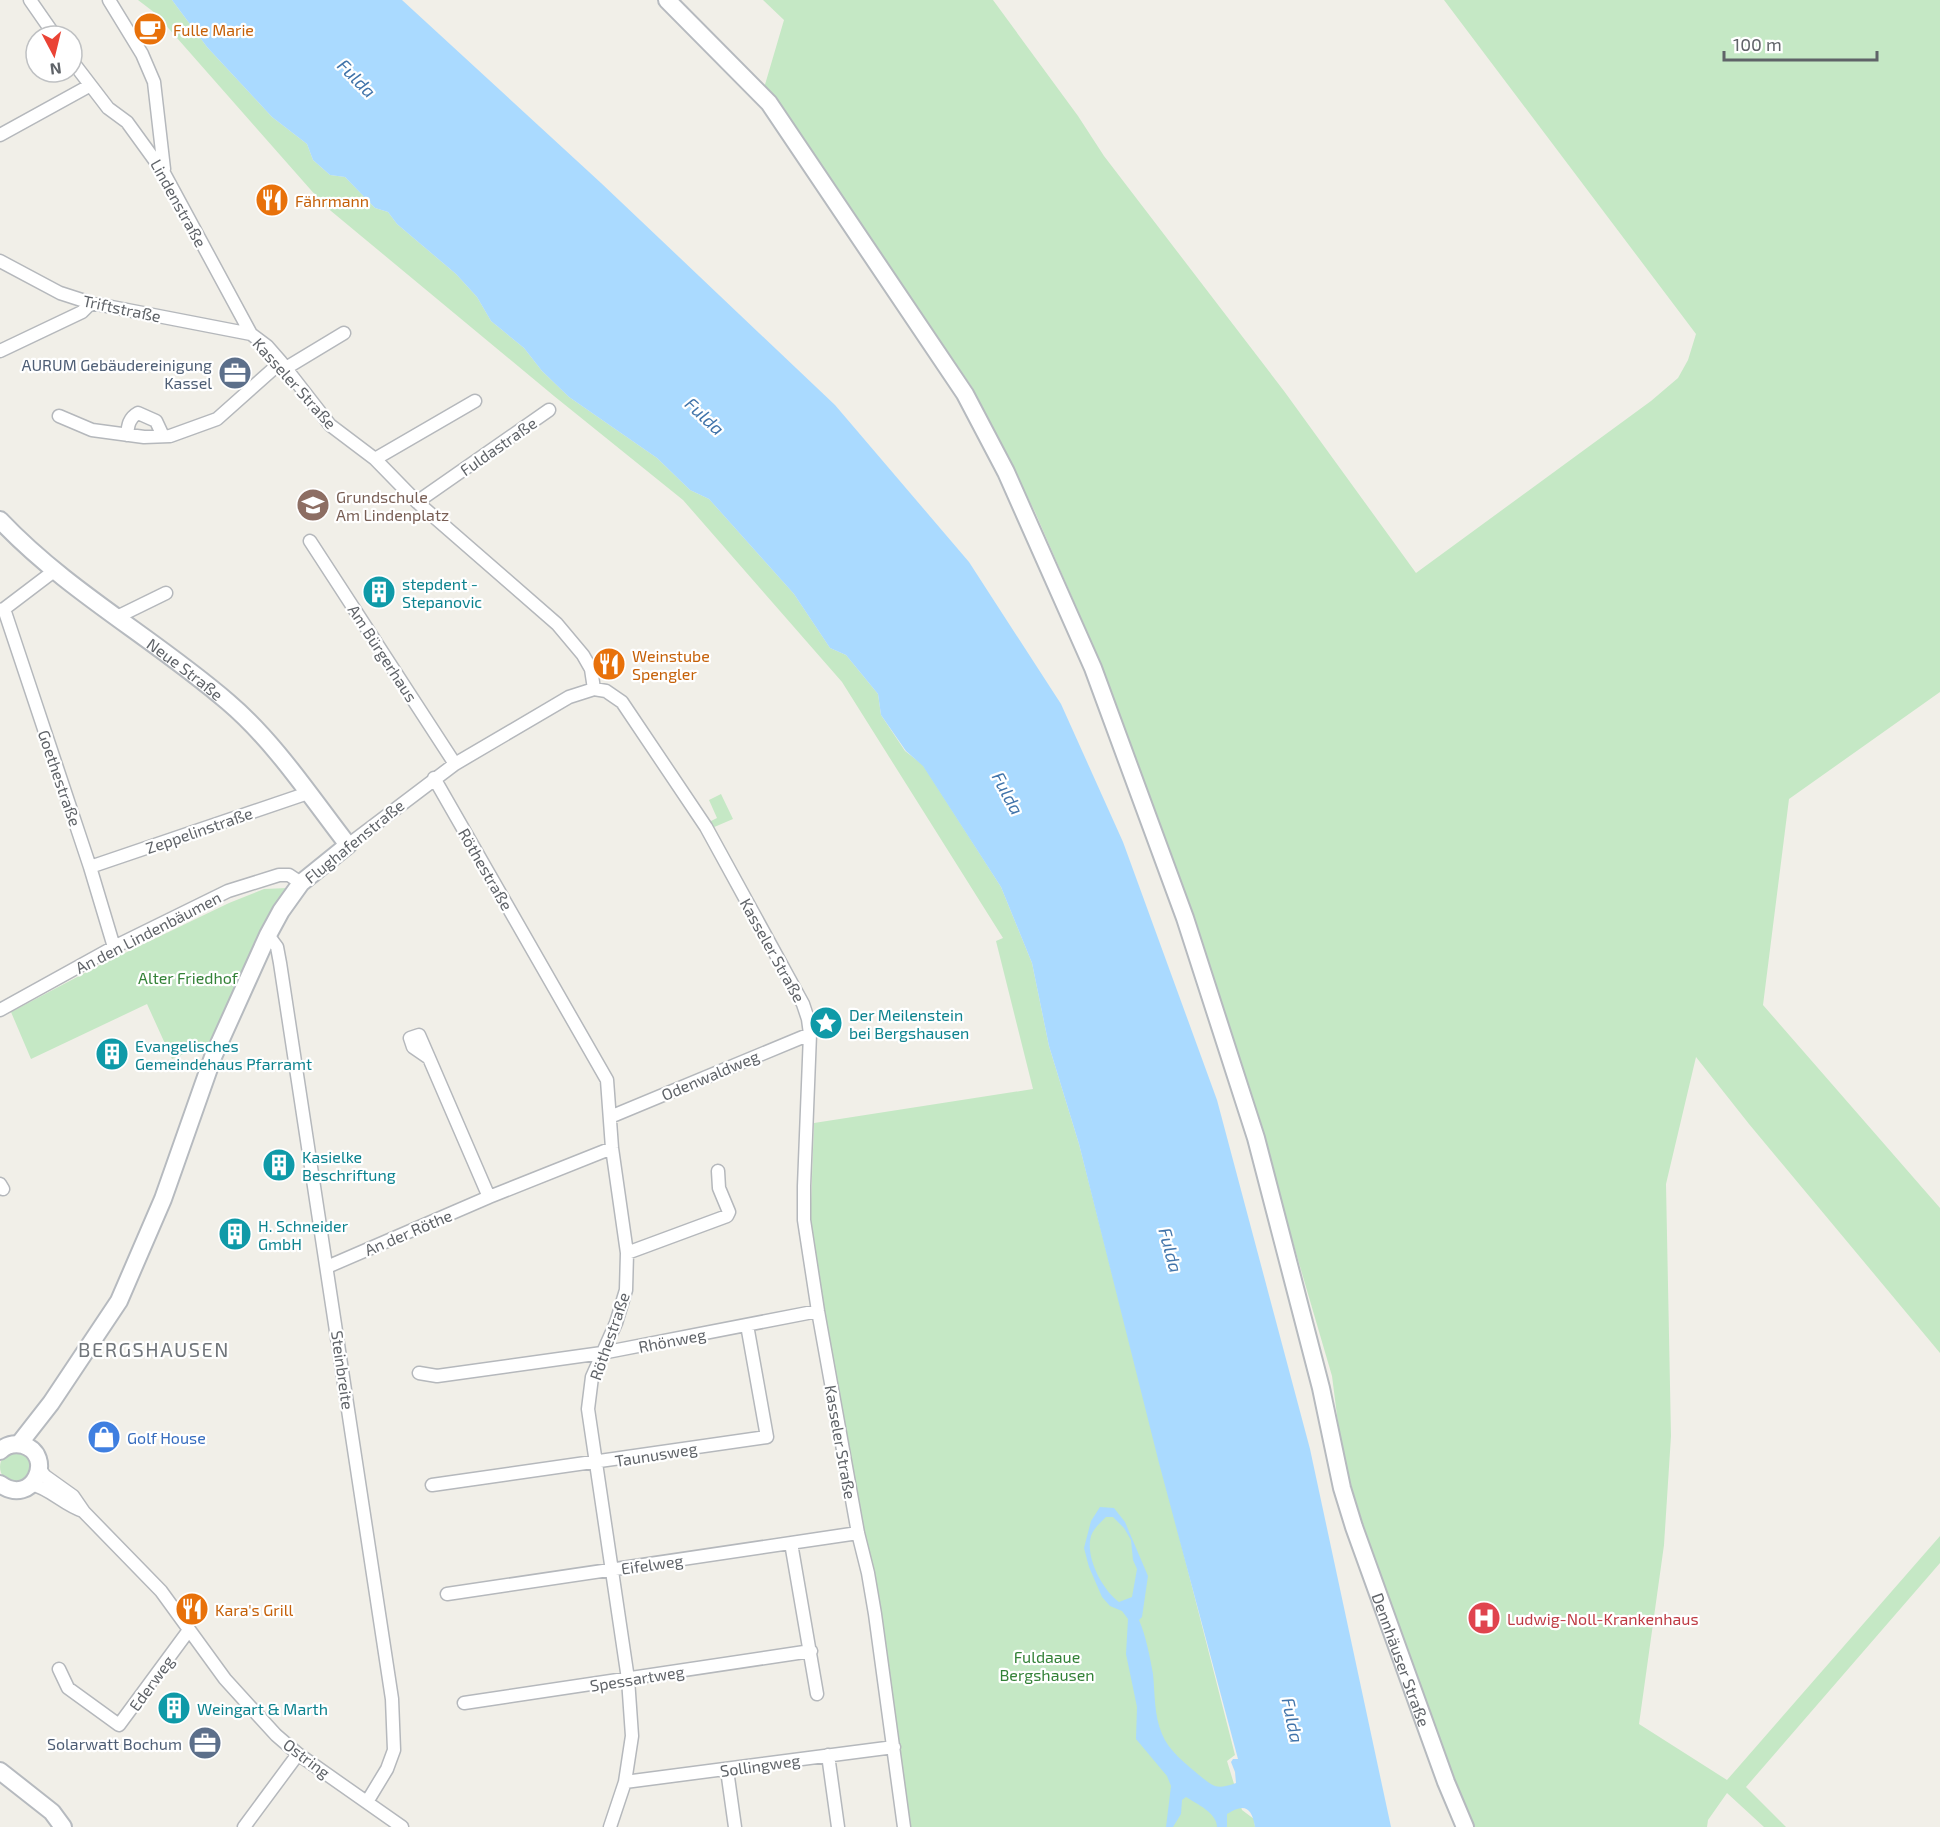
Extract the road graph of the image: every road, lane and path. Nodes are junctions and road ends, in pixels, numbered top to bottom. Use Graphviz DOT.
graph roads {
  1 [pos="30,0"];
  2 [pos="109,0"];
  3 [pos="667,0"];
  4 [pos="47,24"];
  5 [pos="84,79"];
  6 [pos="89,86"];
  7 [pos="0,135"];
  8 [pos="165,173"];
  9 [pos="0,261"];
  10 [pos="91,303"];
  11 [pos="251,333"];
  12 [pos="344,333"];
  13 [pos="0,351"];
  14 [pos="283,365"];
  15 [pos="475,401"];
  16 [pos="549,410"];
  17 [pos="59,416"];
  18 [pos="127,435"];
  19 [pos="163,436"];
  20 [pos="375,459"];
  21 [pos="417,502"];
  22 [pos="0,520"];
  23 [pos="310,541"];
  24 [pos="54,571"];
  25 [pos="166,593"];
  26 [pos="2,610"];
  27 [pos="117,617"];
  28 [pos="594,689"];
  29 [pos="455,764"];
  30 [pos="434,778"];
  31 [pos="308,793"];
  32 [pos="348,845"];
  33 [pos="90,867"];
  34 [pos="301,883"];
  35 [pos="268,935"];
  36 [pos="114,947"];
  37 [pos="0,1010"];
  38 [pos="810,1034"];
  39 [pos="429,1058"];
  40 [pos="610,1117"];
  41 [pos="612,1148"];
  42 [pos="718,1171"];
  43 [pos="489,1197"];
  44 [pos="627,1253"];
  45 [pos="327,1267"];
  46 [pos="818,1311"];
  47 [pos="747,1325"];
  48 [pos="602,1353"];
  49 [pos="419,1373"];
  50 [pos="11,1448"];
  51 [pos="597,1463"];
  52 [pos="39,1468"];
  53 [pos="31,1485"];
  54 [pos="432,1485"];
  55 [pos="7,1487"];
  56 [pos="0,1502"];
  57 [pos="84,1512"];
  58 [pos="858,1533"];
  59 [pos="791,1543"];
  60 [pos="613,1570"];
  61 [pos="447,1594"];
  62 [pos="189,1630"];
  63 [pos="811,1651"];
  64 [pos="58,1669"];
  65 [pos="628,1679"];
  66 [pos="817,1694"];
  67 [pos="464,1703"];
  68 [pos="894,1747"];
  69 [pos="298,1754"];
  70 [pos="828,1755"];
  71 [pos="727,1770"];
  72 [pos="0,1771"];
  73 [pos="625,1782"];
  74 [pos="367,1802"];
  75 [pos="63,1827"];
  76 [pos="244,1827"];
  77 [pos="402,1827"];
  78 [pos="610,1827"];
  79 [pos="735,1827"];
  80 [pos="838,1827"];
  81 [pos="904,1827"];
  82 [pos="1465,1827"];
  1 -- 4 [label="street"];
  2 -- 8 [label="street"];
  3 -- 82 [label="street, Dennhäuser Straße"];
  5 -- 6 [label="street, Lindenstraße"];
  6 -- 7 [label="street"];
  6 -- 8 [label="street, Lindenstraße"];
  8 -- 11 [label="street, Lindenstraße"];
  9 -- 10 [label="street, Triftstraße"];
  10 -- 11 [label="street, Triftstraße"];
  10 -- 13 [label="street"];
  11 -- 14 [label="street, Kasseler Straße"];
  12 -- 14 [label="street"];
  14 -- 19 [label="street"];
  14 -- 20 [label="street, Kasseler Straße"];
  15 -- 20 [label="street"];
  16 -- 21 [label="street, Fuldastraße"];
  17 -- 18 [label="street"];
  18 -- 19 [label="street"];
  18 -- 19 [label="street"];
  20 -- 21 [label="street, Kasseler Straße"];
  21 -- 28 [label="street, Kasseler Straße"];
  22 -- 24 [label="street, Neue Straße"];
  23 -- 29 [label="street, Am Bürgerhaus"];
  24 -- 26 [label="street"];
  24 -- 27 [label="street, Neue Straße"];
  25 -- 27 [label="street"];
  26 -- 33 [label="street, Goethestraße"];
  27 -- 31 [label="street, Neue Straße"];
  28 -- 29 [label="street, Flughafenstraße"];
  28 -- 38 [label="street, Kasseler Straße"];
  29 -- 30 [label="street, Flughafenstraße"];
  30 -- 32 [label="street, Flughafenstraße"];
  30 -- 40 [label="street, Röthestraße"];
  31 -- 32 [label="street, Neue Straße"];
  31 -- 33 [label="street, Zeppelinstraße"];
  32 -- 34 [label="street, Flughafenstraße"];
  33 -- 36 [label="street, Goethestraße"];
  34 -- 35 [label="street, Flughafenstraße"];
  34 -- 36 [label="street, An den Lindenbäumen"];
  35 -- 45 [label="street, Steinbreite"];
  35 -- 50 [label="street, Flughafenstraße"];
  36 -- 37 [label="street, An den Lindenbäumen"];
  38 -- 40 [label="street, Odenwaldweg"];
  38 -- 46 [label="street, Kasseler Straße"];
  39 -- 43 [label="street"];
  40 -- 41 [label="street, Röthestraße"];
  41 -- 43 [label="street, An der Röthe"];
  41 -- 44 [label="street, Röthestraße"];
  42 -- 44 [label="street"];
  43 -- 45 [label="street, An der Röthe"];
  44 -- 48 [label="street, Röthestraße"];
  45 -- 74 [label="street, Steinbreite"];
  46 -- 47 [label="street, Rhönweg"];
  46 -- 58 [label="street, Kasseler Straße"];
  47 -- 48 [label="street, Rhönweg"];
  47 -- 51 [label="street, Taunusweg"];
  48 -- 49 [label="street, Rhönweg"];
  48 -- 51 [label="street, Röthestraße"];
  50 -- 52 [label="street"];
  51 -- 54 [label="street, Taunusweg"];
  51 -- 60 [label="street, Röthestraße"];
  52 -- 53 [label="street"];
  52 -- 57 [label="street, Ostring"];
  53 -- 55 [label="street"];
  53 -- 57 [label="street, Ostring"];
  55 -- 56 [label="street"];
  57 -- 62 [label="street, Ostring"];
  58 -- 59 [label="street, Eifelweg"];
  58 -- 68 [label="street, Kasseler Straße"];
  59 -- 60 [label="street, Eifelweg"];
  59 -- 63 [label="street"];
  60 -- 61 [label="street, Eifelweg"];
  60 -- 65 [label="street, Röthestraße"];
  62 -- 64 [label="street, Ederweg"];
  62 -- 69 [label="street, Ostring"];
  63 -- 65 [label="street, Spessartweg"];
  63 -- 66 [label="street"];
  65 -- 67 [label="street, Spessartweg"];
  65 -- 73 [label="street, Röthestraße"];
  68 -- 70 [label="street, Sollingweg"];
  68 -- 81 [label="street, Kasseler Straße"];
  69 -- 74 [label="street, Ostring"];
  69 -- 76 [label="street"];
  70 -- 71 [label="street, Sollingweg"];
  70 -- 80 [label="street"];
  71 -- 73 [label="street, Sollingweg"];
  71 -- 79 [label="street"];
  72 -- 75 [label="street"];
  73 -- 78 [label="street, Röthestraße"];
  74 -- 77 [label="street, Ostring"];
}
